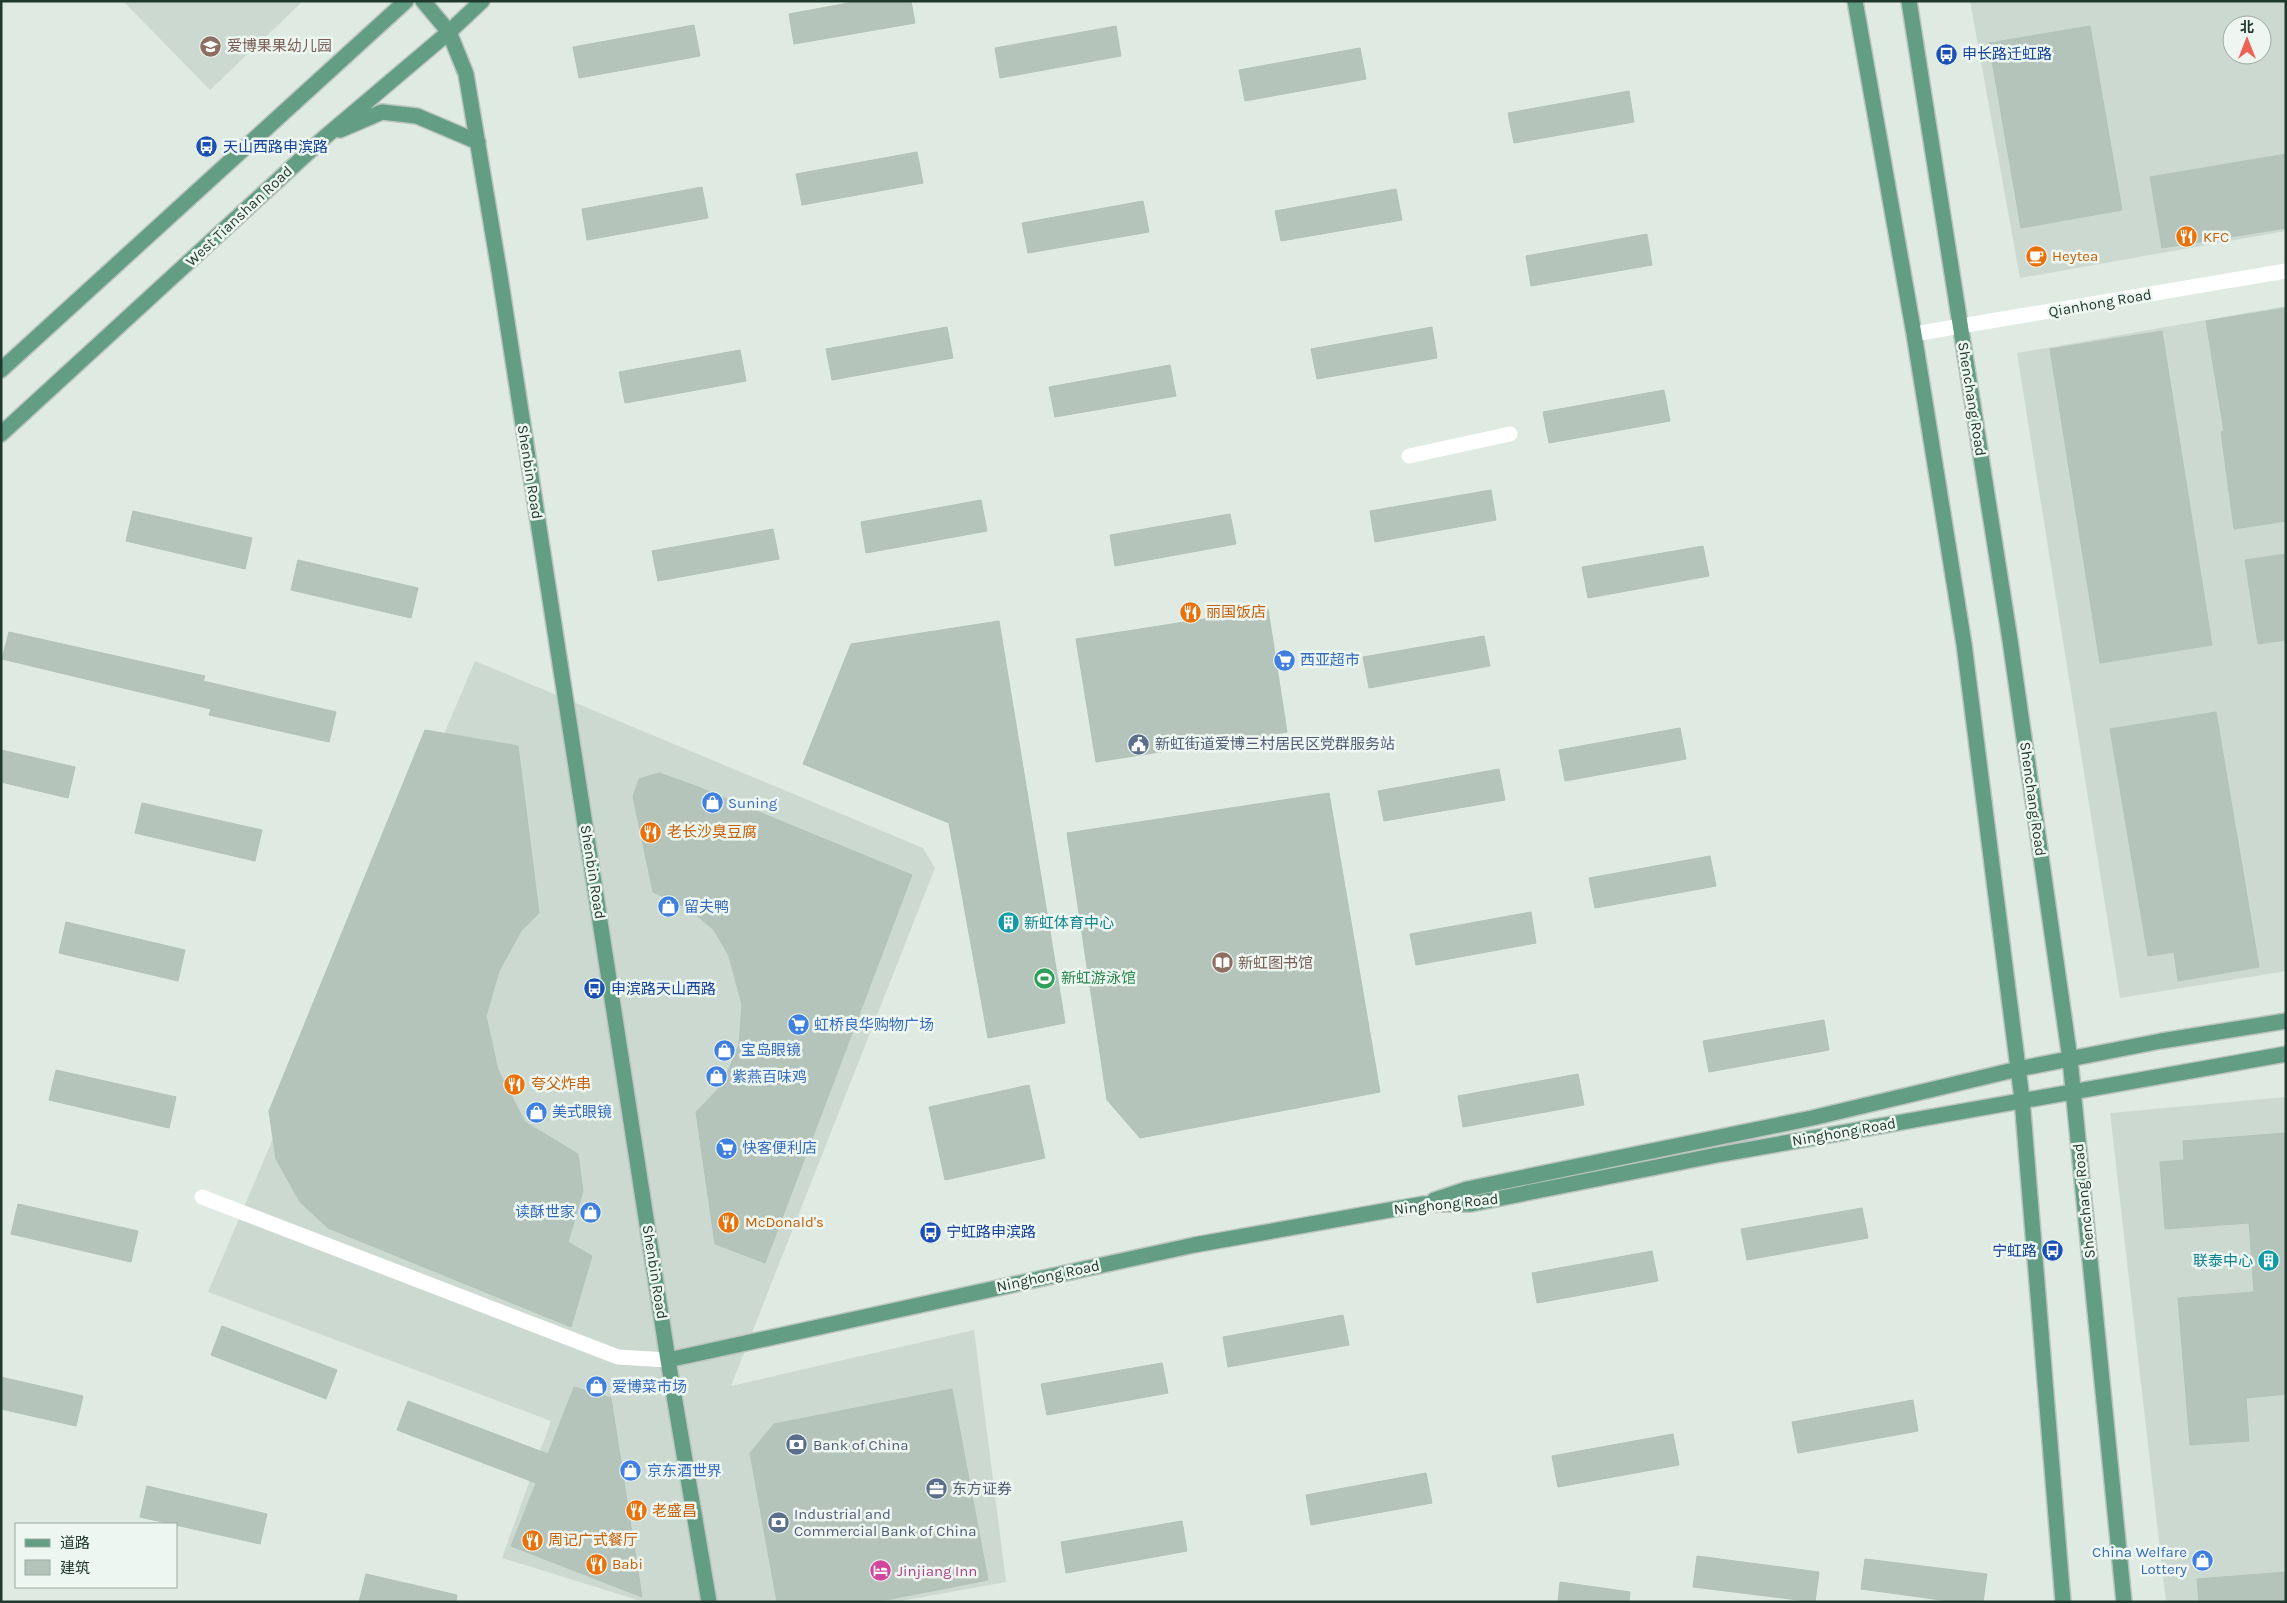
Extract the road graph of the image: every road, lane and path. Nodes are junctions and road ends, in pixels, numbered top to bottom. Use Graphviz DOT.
graph roads {
  1 [pos="406,1"];
  2 [pos="424,1"];
  3 [pos="482,1"];
  4 [pos="1856,1"];
  5 [pos="1909,1"];
  6 [pos="448,32"];
  7 [pos="325,137"];
  8 [pos="478,142"];
  9 [pos="2286,271"];
  10 [pos="1960,327"];
  11 [pos="1914,334"];
  12 [pos="1,370"];
  13 [pos="1,434"];
  14 [pos="1510,434"];
  15 [pos="1409,456"];
  16 [pos="2286,1021"];
  17 [pos="2286,1054"];
  18 [pos="2070,1059"];
  19 [pos="2018,1069"];
  20 [pos="2073,1091"];
  21 [pos="2022,1100"];
  22 [pos="202,1197"];
  23 [pos="1423,1204"];
  24 [pos="668,1360"];
  25 [pos="710,1602"];
  26 [pos="2063,1602"];
  27 [pos="2124,1602"];
  1 -- 12 [label="main road"];
  2 -- 6 [label="main road, Shenbin Road"];
  3 -- 6 [label="main road, West Tianshan Road"];
  4 -- 11 [label="main road"];
  5 -- 10 [label="main road, Shenchang Road"];
  6 -- 7 [label="main road, West Tianshan Road"];
  6 -- 8 [label="main road, Shenbin Road"];
  7 -- 8 [label="main road"];
  7 -- 13 [label="main road, West Tianshan Road"];
  8 -- 24 [label="main road, Shenbin Road"];
  9 -- 10 [label="street, Qianhong Road"];
  10 -- 11 [label="street, Qianhong Road"];
  10 -- 18 [label="main road, Shenchang Road"];
  11 -- 19 [label="main road"];
  14 -- 15 [label="street"];
  16 -- 18 [label="main road"];
  17 -- 20 [label="main road, Ninghong Road"];
  18 -- 19 [label="main road"];
  18 -- 20 [label="main road, Shenchang Road"];
  19 -- 21 [label="main road"];
  19 -- 23 [label="main road"];
  20 -- 21 [label="main road, Ninghong Road"];
  20 -- 27 [label="main road, Shenchang Road"];
  21 -- 23 [label="main road, Ninghong Road"];
  21 -- 26 [label="main road"];
  22 -- 24 [label="street"];
  23 -- 24 [label="main road, Ninghong Road"];
  24 -- 25 [label="main road, Shenbin Road"];
}
